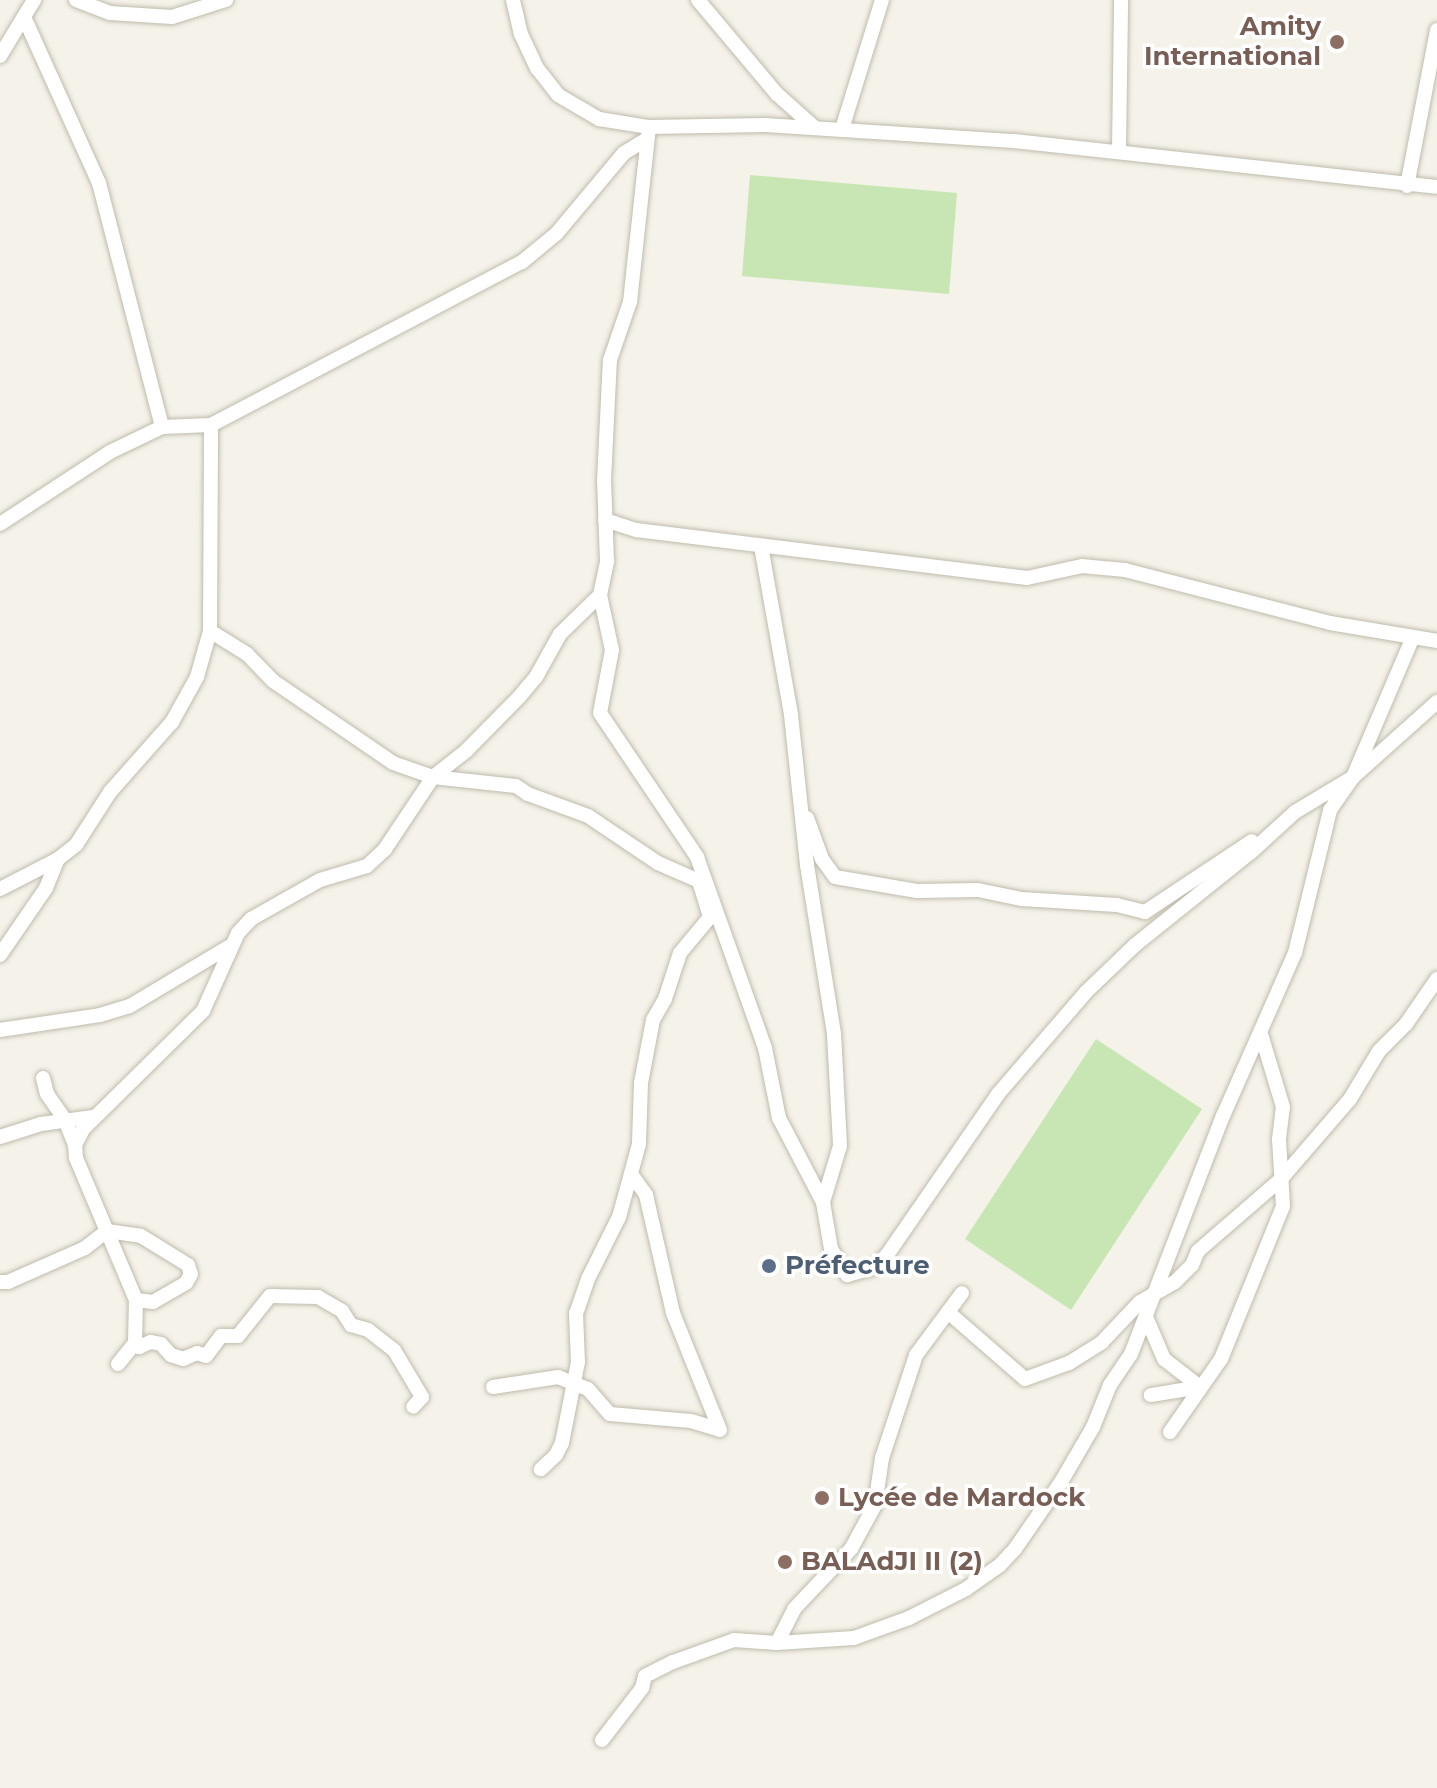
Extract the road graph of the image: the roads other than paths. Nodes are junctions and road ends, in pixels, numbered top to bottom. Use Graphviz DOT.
graph roads {
  1 [pos="34,0"];
  2 [pos="76,0"];
  3 [pos="226,0"];
  4 [pos="513,0"];
  5 [pos="698,0"];
  6 [pos="882,0"];
  7 [pos="1121,0"];
  8 [pos="24,17"];
  9 [pos="1437,30"];
  10 [pos="0,56"];
  11 [pos="815,128"];
  12 [pos="842,129"];
  13 [pos="648,133"];
  14 [pos="1119,151"];
  15 [pos="1407,186"];
  16 [pos="1437,187"];
  17 [pos="211,425"];
  18 [pos="162,427"];
  19 [pos="605,520"];
  20 [pos="0,524"];
  21 [pos="761,546"];
  22 [pos="600,595"];
  23 [pos="210,631"];
  24 [pos="1413,637"];
  25 [pos="1437,641"];
  26 [pos="1437,702"];
  27 [pos="433,777"];
  28 [pos="1353,777"];
  29 [pos="799,796"];
  30 [pos="1295,812"];
  31 [pos="58,859"];
  32 [pos="0,889"];
  33 [pos="232,945"];
  34 [pos="0,955"];
  35 [pos="1437,979"];
  36 [pos="0,1030"];
  37 [pos="1261,1034"];
  38 [pos="43,1078"];
  39 [pos="92,1117"];
  40 [pos="65,1120"];
  41 [pos="0,1137"];
  42 [pos="75,1145"];
  43 [pos="631,1174"];
  44 [pos="1281,1179"];
  45 [pos="823,1202"];
  46 [pos="107,1231"];
  47 [pos="0,1282"];
  48 [pos="1155,1292"];
  49 [pos="962,1293"];
  50 [pos="136,1300"];
  51 [pos="948,1312"];
  52 [pos="1146,1316"];
  53 [pos="135,1343"];
  54 [pos="118,1364"];
  55 [pos="574,1382"];
  56 [pos="493,1387"];
  57 [pos="1200,1387"];
  58 [pos="1151,1395"];
  59 [pos="413,1407"];
  60 [pos="1170,1432"];
  61 [pos="541,1469"];
  62 [pos="777,1643"];
  63 [pos="602,1740"];
  1 -- 8 [label="street"];
  2 -- 3 [label="street"];
  4 -- 13 [label="street"];
  5 -- 11 [label="street"];
  6 -- 12 [label="street"];
  7 -- 14 [label="street"];
  8 -- 10 [label="street"];
  8 -- 18 [label="street"];
  9 -- 15 [label="street"];
  11 -- 12 [label="street"];
  11 -- 13 [label="street"];
  12 -- 14 [label="street"];
  13 -- 17 [label="street"];
  13 -- 19 [label="street"];
  14 -- 15 [label="street"];
  15 -- 16 [label="street"];
  17 -- 18 [label="street"];
  17 -- 23 [label="street"];
  18 -- 20 [label="street"];
  19 -- 21 [label="street"];
  19 -- 22 [label="street"];
  21 -- 24 [label="street"];
  21 -- 29 [label="street"];
  22 -- 27 [label="street"];
  22 -- 45 [label="street"];
  23 -- 27 [label="street"];
  23 -- 31 [label="street"];
  24 -- 25 [label="street"];
  24 -- 28 [label="street"];
  26 -- 28 [label="street"];
  27 -- 33 [label="street"];
  27 -- 43 [label="street"];
  28 -- 30 [label="street"];
  28 -- 37 [label="street"];
  29 -- 30 [label="street"];
  29 -- 45 [label="street"];
  30 -- 45 [label="street"];
  31 -- 32 [label="street"];
  31 -- 34 [label="street"];
  33 -- 36 [label="street"];
  33 -- 39 [label="street"];
  35 -- 44 [label="street"];
  37 -- 44 [label="street"];
  37 -- 48 [label="street"];
  38 -- 40 [label="street"];
  39 -- 40 [label="street"];
  39 -- 42 [label="street"];
  40 -- 41 [label="street"];
  40 -- 42 [label="street"];
  42 -- 46 [label="street"];
  43 -- 55 [label="street"];
  43 -- 55 [label="street"];
  44 -- 48 [label="street"];
  44 -- 57 [label="street"];
  46 -- 47 [label="street"];
  46 -- 50 [label="street"];
  46 -- 50 [label="street"];
  48 -- 51 [label="street"];
  48 -- 52 [label="street"];
  49 -- 51 [label="street"];
  50 -- 53 [label="street"];
  51 -- 62 [label="street"];
  52 -- 57 [label="street"];
  52 -- 62 [label="street"];
  53 -- 54 [label="street"];
  53 -- 59 [label="street"];
  55 -- 56 [label="street"];
  55 -- 61 [label="street"];
  57 -- 58 [label="street"];
  57 -- 60 [label="street"];
  62 -- 63 [label="street"];
}
